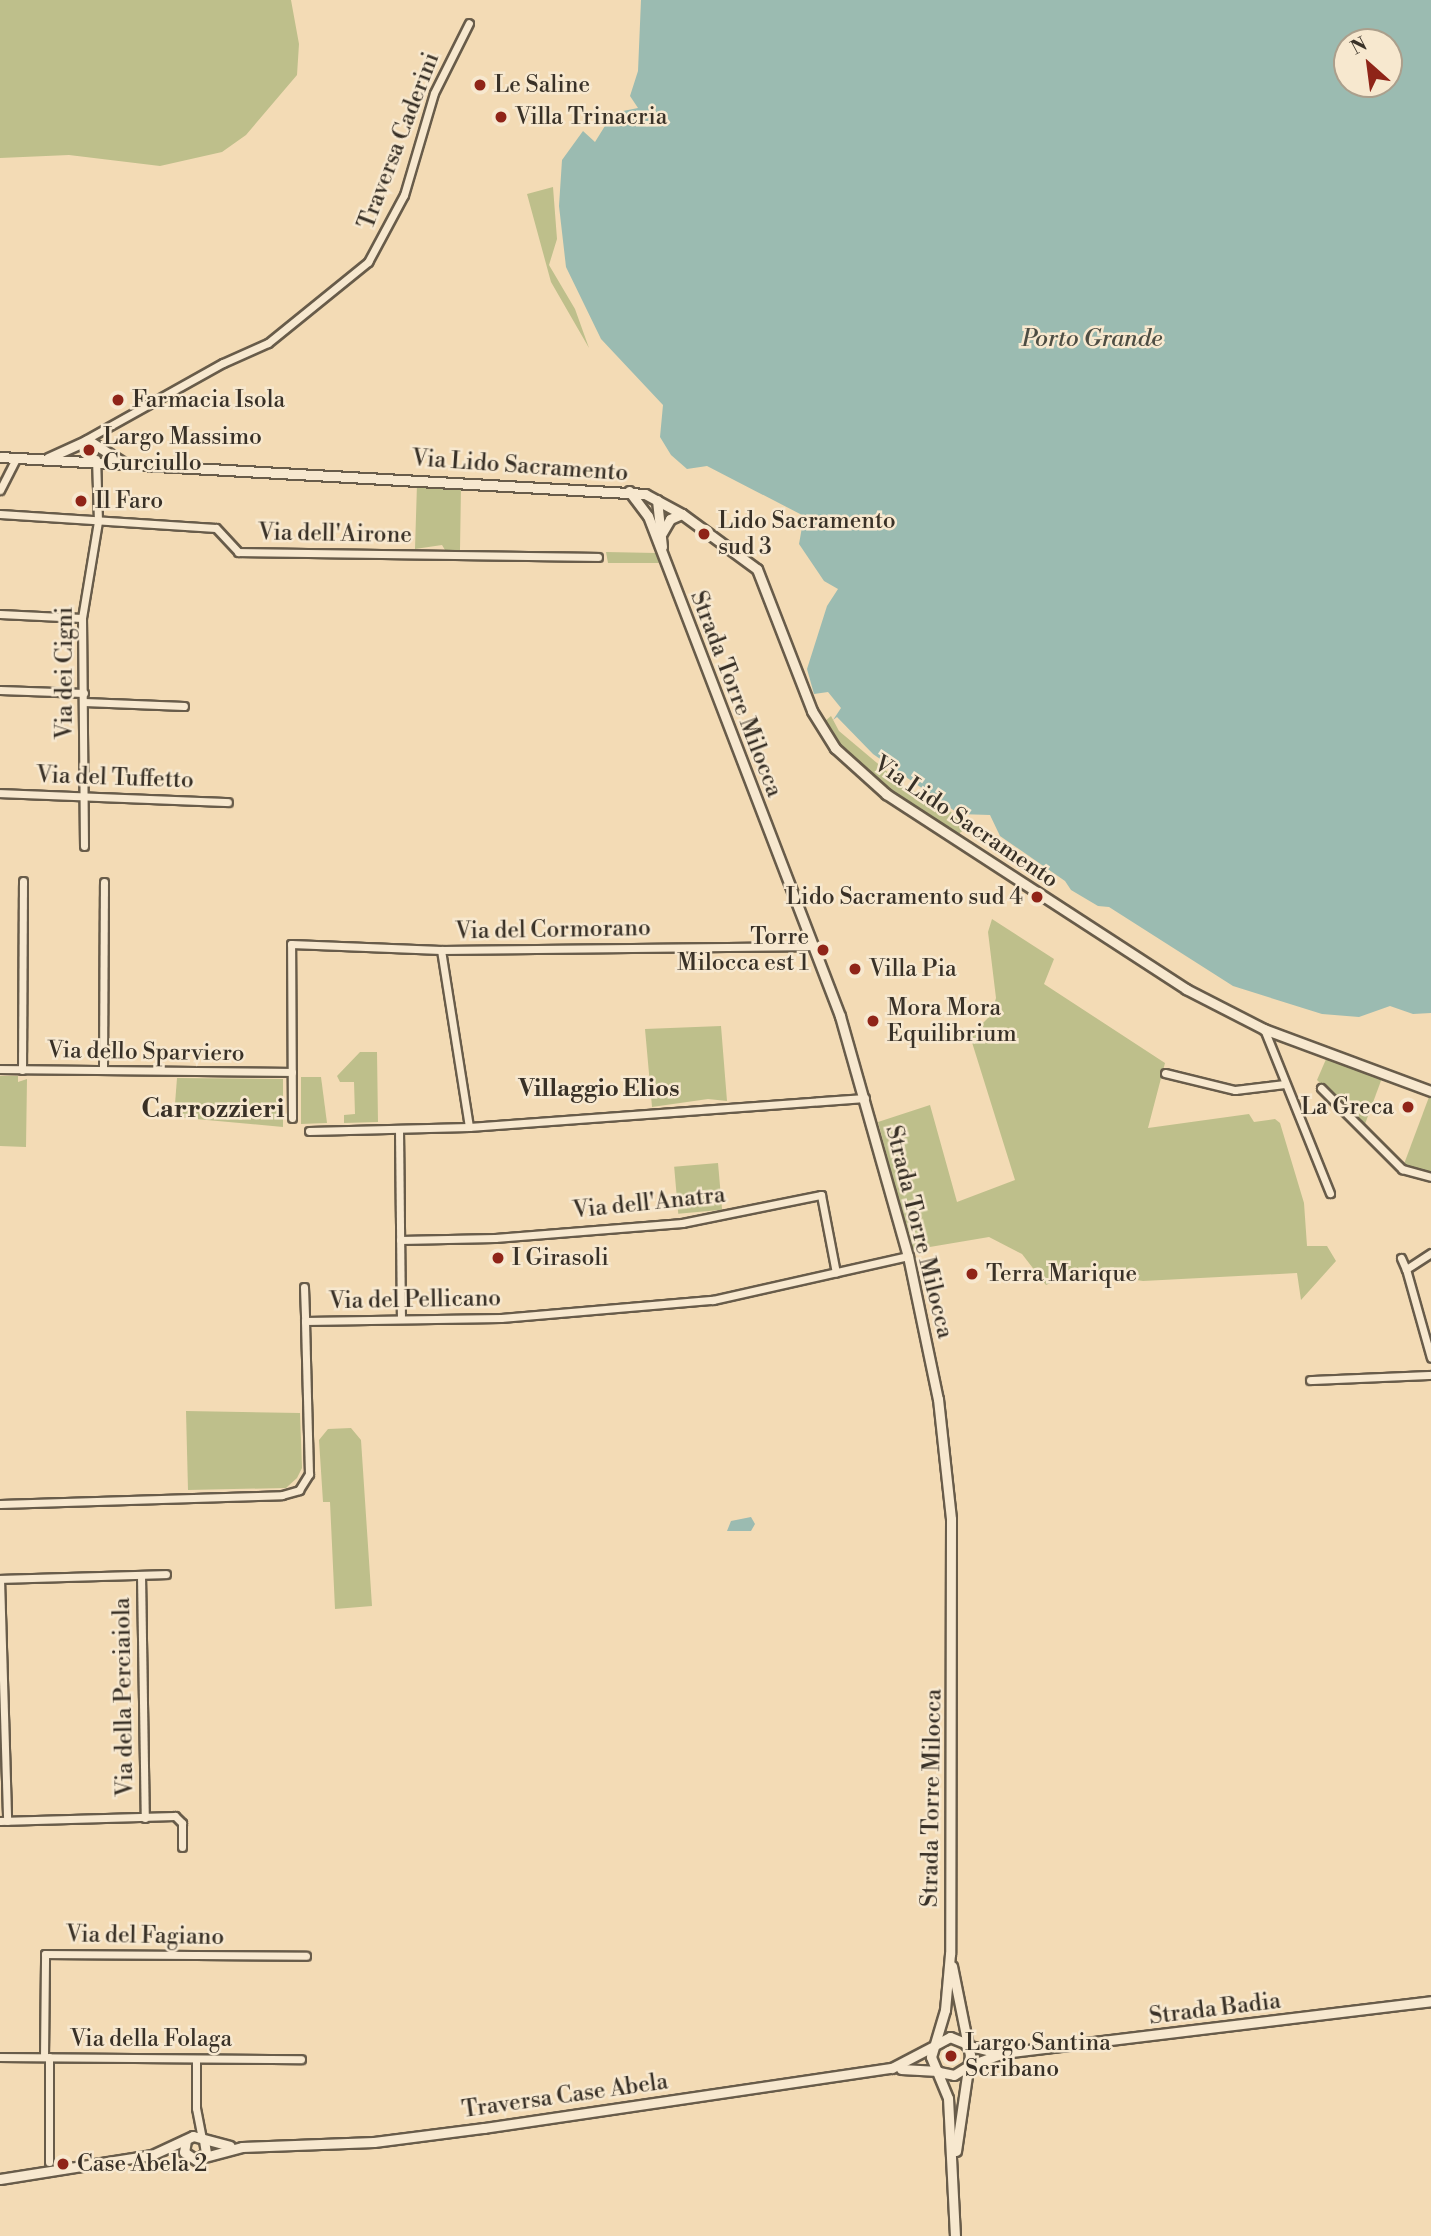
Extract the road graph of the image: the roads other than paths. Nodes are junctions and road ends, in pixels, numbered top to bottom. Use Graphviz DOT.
graph roads {
  1 [pos="469,23"];
  2 [pos="113,424"];
  3 [pos="84,441"];
  4 [pos="98,445"];
  5 [pos="0,457"];
  6 [pos="16,458"];
  7 [pos="45,458"];
  8 [pos="91,460"];
  9 [pos="125,464"];
  10 [pos="0,490"];
  11 [pos="629,491"];
  12 [pos="657,500"];
  13 [pos="0,514"];
  14 [pos="682,514"];
  15 [pos="648,516"];
  16 [pos="98,521"];
  17 [pos="662,535"];
  18 [pos="663,555"];
  19 [pos="598,556"];
  20 [pos="0,614"];
  21 [pos="82,618"];
  22 [pos="0,690"];
  23 [pos="84,693"];
  24 [pos="84,702"];
  25 [pos="184,706"];
  26 [pos="0,793"];
  27 [pos="85,797"];
  28 [pos="228,802"];
  29 [pos="84,846"];
  30 [pos="23,881"];
  31 [pos="104,881"];
  32 [pos="816,946"];
  33 [pos="441,950"];
  34 [pos="1264,1029"];
  35 [pos="0,1069"];
  36 [pos="22,1070"];
  37 [pos="103,1070"];
  38 [pos="292,1072"];
  39 [pos="1166,1073"];
  40 [pos="1285,1084"];
  41 [pos="1321,1088"];
  42 [pos="1431,1091"];
  43 [pos="865,1098"];
  44 [pos="292,1118"];
  45 [pos="469,1127"];
  46 [pos="399,1130"];
  47 [pos="309,1131"];
  48 [pos="1431,1177"];
  49 [pos="1330,1193"];
  50 [pos="400,1240"];
  51 [pos="1431,1254"];
  52 [pos="908,1256"];
  53 [pos="1401,1258"];
  54 [pos="1406,1269"];
  55 [pos="836,1273"];
  56 [pos="304,1287"];
  57 [pos="401,1319"];
  58 [pos="305,1321"];
  59 [pos="1431,1358"];
  60 [pos="1431,1375"];
  61 [pos="1310,1380"];
  62 [pos="0,1504"];
  63 [pos="166,1574"];
  64 [pos="141,1575"];
  65 [pos="0,1579"];
  66 [pos="145,1818"];
  67 [pos="4,1821"];
  68 [pos="182,1847"];
  69 [pos="950,1954"];
  70 [pos="306,1956"];
  71 [pos="1431,2001"];
  72 [pos="966,2044"];
  73 [pos="934,2045"];
  74 [pos="1003,2053"];
  75 [pos="0,2057"];
  76 [pos="47,2057"];
  77 [pos="196,2059"];
  78 [pos="301,2059"];
  79 [pos="967,2066"];
  80 [pos="892,2068"];
  81 [pos="939,2072"];
  82 [pos="196,2108"];
  83 [pos="203,2139"];
  84 [pos="187,2140"];
  85 [pos="242,2147"];
  86 [pos="152,2155"];
  87 [pos="189,2158"];
  88 [pos="201,2158"];
  89 [pos="954,2160"];
  90 [pos="49,2162"];
  91 [pos="0,2179"];
  92 [pos="955,2236"];
  1 -- 2 [label="street, Traversa Caderini"];
  2 -- 3 [label="street, Traversa Caderini"];
  2 -- 4 [label="street"];
  3 -- 4 [label="street"];
  3 -- 7 [label="street"];
  3 -- 8 [label="street"];
  4 -- 8 [label="street"];
  4 -- 9 [label="street"];
  5 -- 6 [label="street"];
  6 -- 7 [label="street"];
  6 -- 10 [label="street"];
  7 -- 8 [label="street, Via Lido Sacramento"];
  8 -- 9 [label="street, Via Lido Sacramento"];
  8 -- 16 [label="street, Via dei Cigni"];
  9 -- 11 [label="street, Via Lido Sacramento"];
  11 -- 12 [label="street, Via Lido Sacramento"];
  11 -- 15 [label="street, Strada Torre Milocca"];
  12 -- 14 [label="street, Via Lido Sacramento"];
  12 -- 15 [label="street"];
  12 -- 17 [label="street"];
  13 -- 16 [label="street, Via dell'Airone"];
  14 -- 17 [label="street"];
  14 -- 34 [label="street, Via Lido Sacramento"];
  15 -- 18 [label="street, Strada Torre Milocca"];
  16 -- 19 [label="street, Via dell'Airone"];
  16 -- 21 [label="street, Via dei Cigni"];
  17 -- 18 [label="street"];
  18 -- 32 [label="street, Strada Torre Milocca"];
  20 -- 21 [label="street"];
  21 -- 23 [label="street, Via dei Cigni"];
  22 -- 23 [label="street"];
  23 -- 24 [label="street, Via dei Cigni"];
  24 -- 25 [label="street"];
  24 -- 27 [label="street, Via dei Cigni"];
  26 -- 27 [label="street, Via del Tuffetto"];
  27 -- 28 [label="street, Via del Tuffetto"];
  27 -- 29 [label="street, Via dei Cigni"];
  30 -- 36 [label="street"];
  31 -- 37 [label="street"];
  32 -- 33 [label="street, Via del Cormorano"];
  32 -- 43 [label="street, Strada Torre Milocca"];
  33 -- 38 [label="street, Via del Cormorano"];
  33 -- 45 [label="street"];
  34 -- 40 [label="street"];
  34 -- 42 [label="street, Via Lido Sacramento"];
  35 -- 36 [label="street, Via dello Sparviero"];
  36 -- 37 [label="street, Via dello Sparviero"];
  37 -- 38 [label="street, Via dello Sparviero"];
  38 -- 44 [label="street"];
  39 -- 40 [label="street"];
  40 -- 49 [label="street"];
  41 -- 48 [label="street"];
  43 -- 45 [label="street"];
  43 -- 52 [label="street, Strada Torre Milocca"];
  45 -- 46 [label="street"];
  46 -- 47 [label="street"];
  46 -- 50 [label="street"];
  50 -- 55 [label="street, Via dell'Anatra"];
  50 -- 57 [label="street"];
  51 -- 54 [label="street"];
  52 -- 55 [label="street, Via del Pellicano"];
  52 -- 69 [label="street, Strada Torre Milocca"];
  53 -- 54 [label="street"];
  54 -- 59 [label="street"];
  55 -- 57 [label="street, Via del Pellicano"];
  56 -- 58 [label="street"];
  57 -- 58 [label="street, Via del Pellicano"];
  58 -- 62 [label="street, Via del Pellicano"];
  60 -- 61 [label="street"];
  63 -- 64 [label="street"];
  64 -- 65 [label="street"];
  64 -- 66 [label="street, Via della Perciaiola"];
  65 -- 67 [label="street"];
  66 -- 67 [label="street"];
  66 -- 68 [label="street"];
  69 -- 72 [label="street"];
  69 -- 73 [label="street"];
  70 -- 76 [label="street, Via del Fagiano"];
  71 -- 74 [label="street, Strada Badia"];
  72 -- 73 [label="street"];
  72 -- 74 [label="street"];
  72 -- 79 [label="street"];
  73 -- 80 [label="street"];
  73 -- 81 [label="street"];
  74 -- 79 [label="street"];
  75 -- 76 [label="street, Via della Folaga"];
  76 -- 77 [label="street, Via della Folaga"];
  76 -- 90 [label="street, Via del Fagiano"];
  77 -- 78 [label="street, Via della Folaga"];
  77 -- 82 [label="street"];
  79 -- 81 [label="street"];
  79 -- 89 [label="street"];
  80 -- 81 [label="street"];
  80 -- 85 [label="street, Traversa Case Abela"];
  81 -- 89 [label="street"];
  82 -- 83 [label="street"];
  82 -- 84 [label="street"];
  83 -- 84 [label="street"];
  83 -- 85 [label="street"];
  83 -- 88 [label="street"];
  84 -- 86 [label="street"];
  84 -- 87 [label="street"];
  85 -- 88 [label="street"];
  86 -- 87 [label="street"];
  86 -- 91 [label="street"];
  87 -- 88 [label="street"];
  89 -- 92 [label="street"];
}
